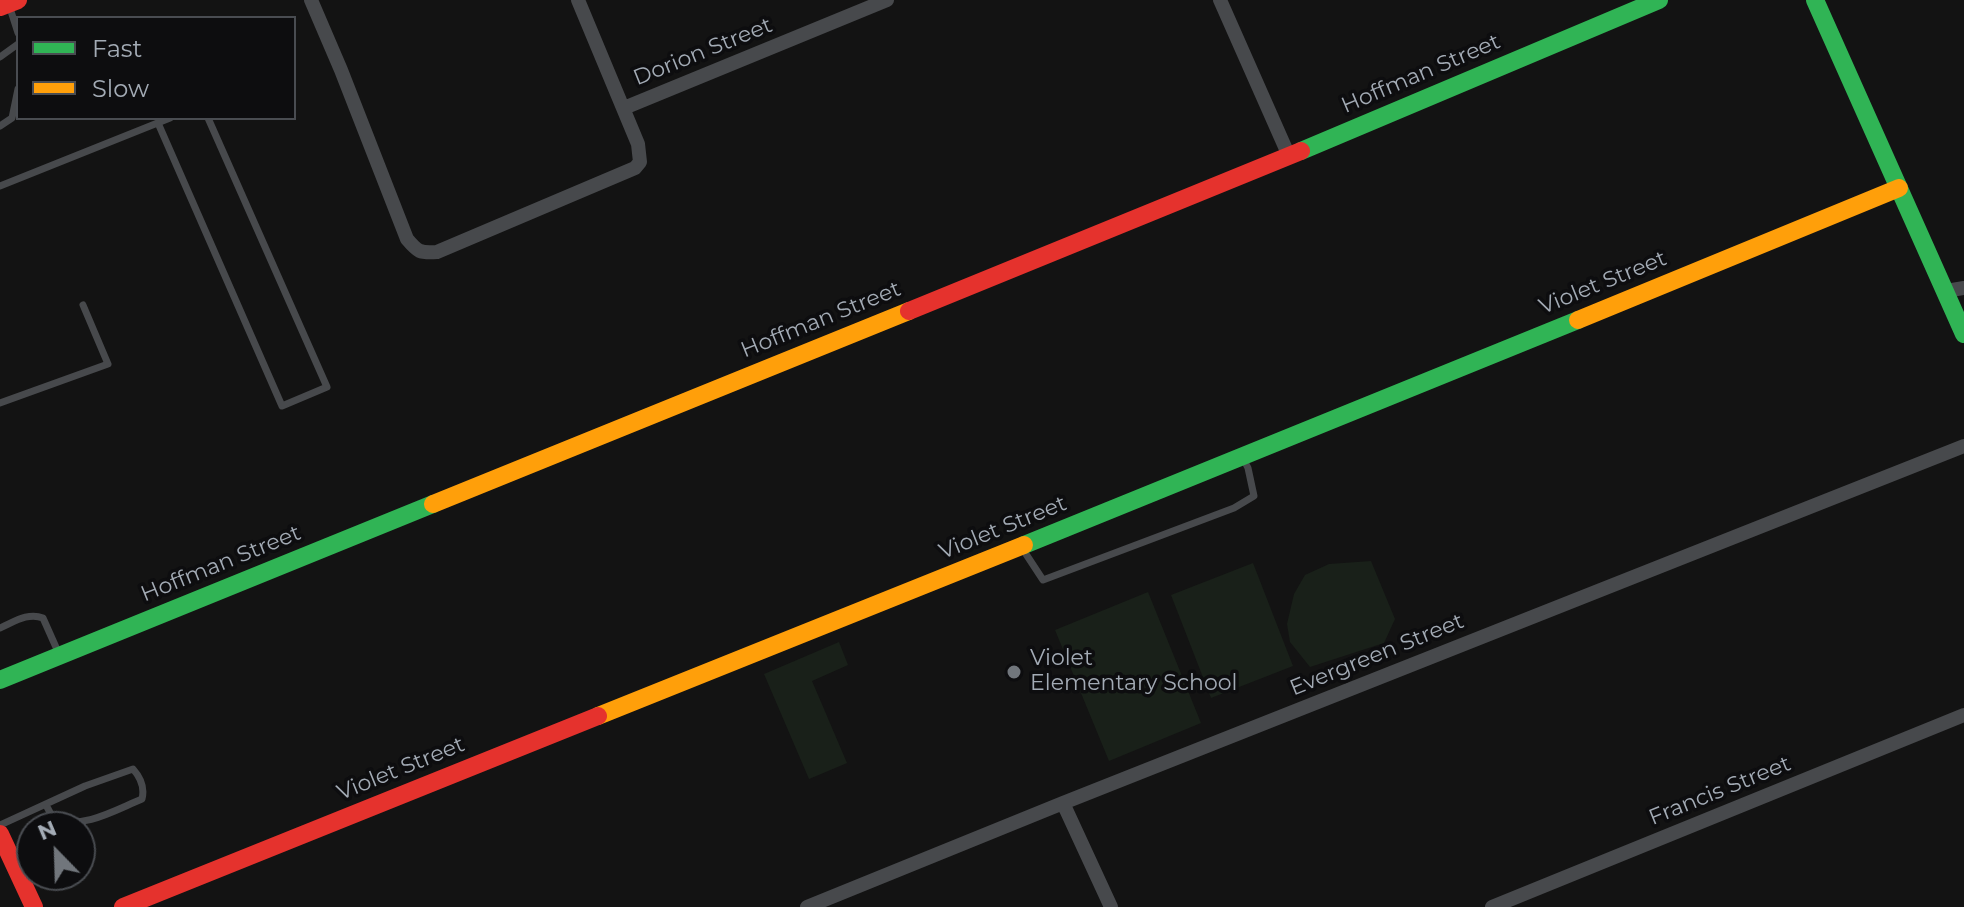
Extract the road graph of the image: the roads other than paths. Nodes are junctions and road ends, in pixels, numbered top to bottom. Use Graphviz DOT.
graph roads {
  1 [pos="311,0"];
  2 [pos="578,0"];
  3 [pos="887,0"];
  4 [pos="1220,0"];
  5 [pos="1659,0"];
  6 [pos="1815,0"];
  7 [pos="9,4"];
  8 [pos="16,27"];
  9 [pos="16,99"];
  10 [pos="624,108"];
  11 [pos="165,120"];
  12 [pos="209,120"];
  13 [pos="158,123"];
  14 [pos="0,126"];
  15 [pos="1289,156"];
  16 [pos="0,186"];
  17 [pos="1899,188"];
  18 [pos="1955,290"];
  19 [pos="83,305"];
  20 [pos="1964,334"];
  21 [pos="0,403"];
  22 [pos="1964,446"];
  23 [pos="1243,457"];
  24 [pos="1021,546"];
  25 [pos="0,628"];
  26 [pos="60,656"];
  27 [pos="0,680"];
  28 [pos="1964,715"];
  29 [pos="1063,803"];
  30 [pos="46,805"];
  31 [pos="1,837"];
  32 [pos="34,907"];
  33 [pos="123,907"];
  34 [pos="807,907"];
  35 [pos="1111,907"];
  36 [pos="1492,907"];
  1 -- 10 [label="street"];
  2 -- 10 [label="street"];
  3 -- 10 [label="street, Dorion Street"];
  4 -- 15 [label="street"];
  5 -- 15 [label="street, Hoffman Street"];
  6 -- 17 [label="street"];
  7 -- 8 [label="lane"];
  9 -- 14 [label="lane"];
  11 -- 13 [label="lane"];
  12 -- 13 [label="lane"];
  13 -- 16 [label="lane"];
  15 -- 26 [label="street, Hoffman Street"];
  17 -- 18 [label="street"];
  17 -- 23 [label="street, Violet Street"];
  18 -- 20 [label="street"];
  19 -- 21 [label="lane"];
  22 -- 29 [label="street, Evergreen Street"];
  23 -- 24 [label="street, Violet Street"];
  23 -- 24 [label="lane"];
  24 -- 33 [label="street, Violet Street"];
  25 -- 26 [label="lane"];
  26 -- 27 [label="street, Hoffman Street"];
  28 -- 36 [label="street, Francis Street"];
  29 -- 34 [label="street, Evergreen Street"];
  29 -- 35 [label="street"];
  30 -- 30 [label="lane"];
  30 -- 31 [label="lane"];
  31 -- 32 [label="street"];
}
